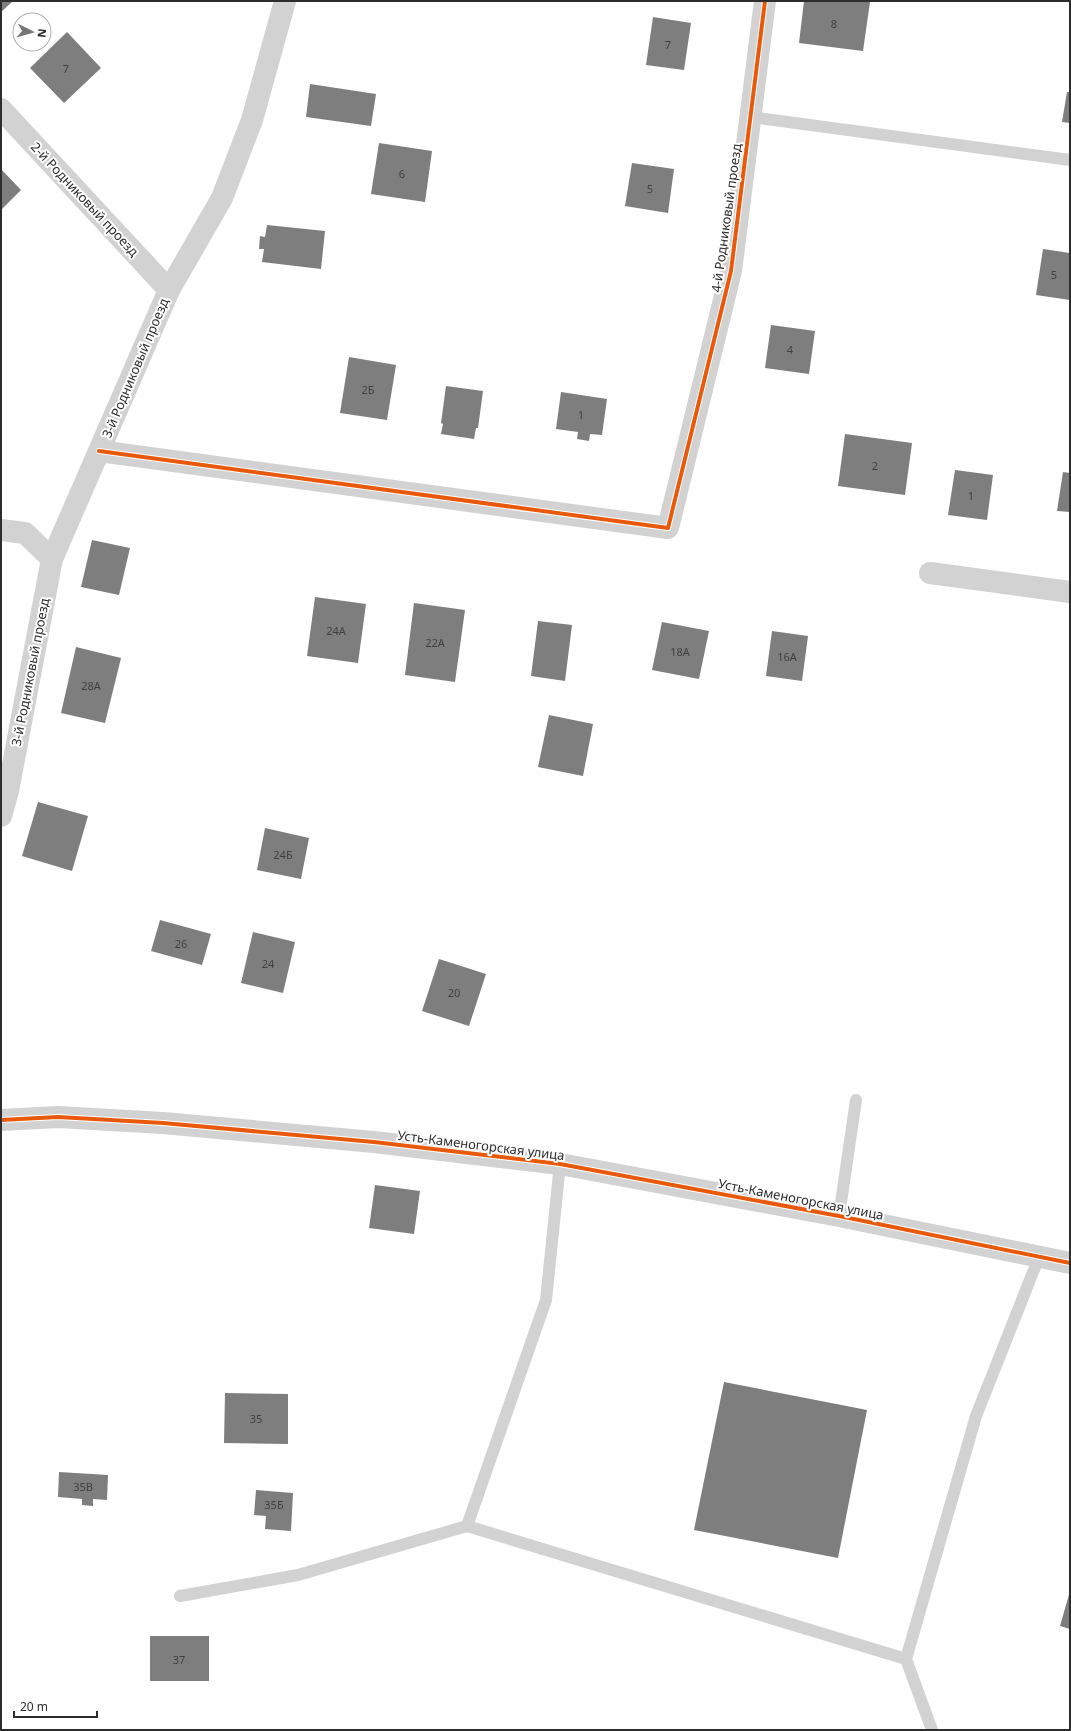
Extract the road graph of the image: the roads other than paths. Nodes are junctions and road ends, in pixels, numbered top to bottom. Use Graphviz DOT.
graph roads {
  1 [pos="286,1"];
  2 [pos="765,1"];
  3 [pos="1,109"];
  4 [pos="751,117"];
  5 [pos="1070,160"];
  6 [pos="169,290"];
  7 [pos="99,451"];
  8 [pos="1,530"];
  9 [pos="52,559"];
  10 [pos="930,573"];
  11 [pos="1070,592"];
  12 [pos="1,816"];
  13 [pos="856,1100"];
  14 [pos="1,1120"];
  15 [pos="560,1164"];
  16 [pos="839,1216"];
  17 [pos="1039,1257"];
  18 [pos="1070,1263"];
  19 [pos="467,1526"];
  20 [pos="180,1596"];
  21 [pos="906,1659"];
  22 [pos="932,1730"];
  1 -- 6 [label="street, 3-й Родниковый проезд"];
  2 -- 4 [label="street, 4-й Родниковый проезд"];
  3 -- 6 [label="street, 2-й Родниковый проезд"];
  4 -- 5 [label="lane"];
  4 -- 7 [label="street, 4-й Родниковый проезд"];
  6 -- 7 [label="street, 3-й Родниковый проезд"];
  7 -- 9 [label="street, 3-й Родниковый проезд"];
  8 -- 9 [label="street"];
  9 -- 12 [label="street, 3-й Родниковый проезд"];
  10 -- 11 [label="street"];
  13 -- 16 [label="lane"];
  14 -- 15 [label="street, Усть-Каменогорская улица"];
  15 -- 16 [label="street, Усть-Каменогорская улица"];
  15 -- 19 [label="lane"];
  16 -- 17 [label="street, Усть-Каменогорская улица"];
  17 -- 18 [label="street, Усть-Каменогорская улица"];
  17 -- 21 [label="lane"];
  19 -- 20 [label="lane"];
  19 -- 21 [label="lane"];
  21 -- 22 [label="lane"];
}
